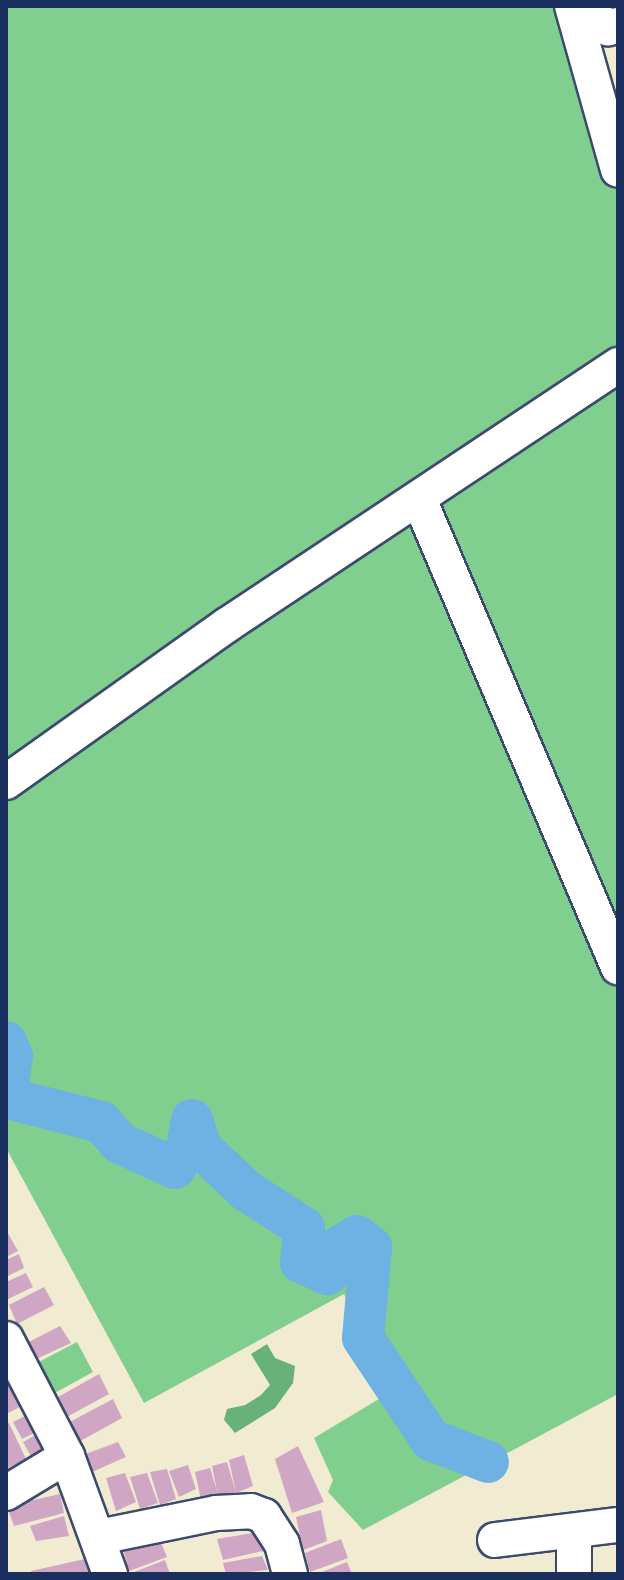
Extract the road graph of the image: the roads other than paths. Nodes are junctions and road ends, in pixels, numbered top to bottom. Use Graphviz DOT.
graph roads {
  1 [pos="572,6"];
  2 [pos="584,6"];
  3 [pos="618,25"];
  4 [pos="618,170"];
  5 [pos="618,365"];
  6 [pos="419,499"];
  7 [pos="6,782"];
  8 [pos="618,967"];
  9 [pos="6,1339"];
  10 [pos="67,1456"];
  11 [pos="6,1493"];
  12 [pos="618,1525"];
  13 [pos="574,1531"];
  14 [pos="99,1537"];
  15 [pos="495,1540"];
  16 [pos="110,1574"];
  17 [pos="290,1574"];
  18 [pos="574,1574"];
  1 -- 4 [label="street"];
  2 -- 3 [label="street"];
  5 -- 6 [label="street"];
  6 -- 7 [label="street"];
  6 -- 8 [label="street"];
  9 -- 10 [label="street"];
  10 -- 11 [label="street"];
  10 -- 14 [label="street"];
  12 -- 13 [label="street"];
  13 -- 15 [label="street"];
  13 -- 18 [label="street"];
  14 -- 16 [label="street"];
  14 -- 17 [label="street"];
}
